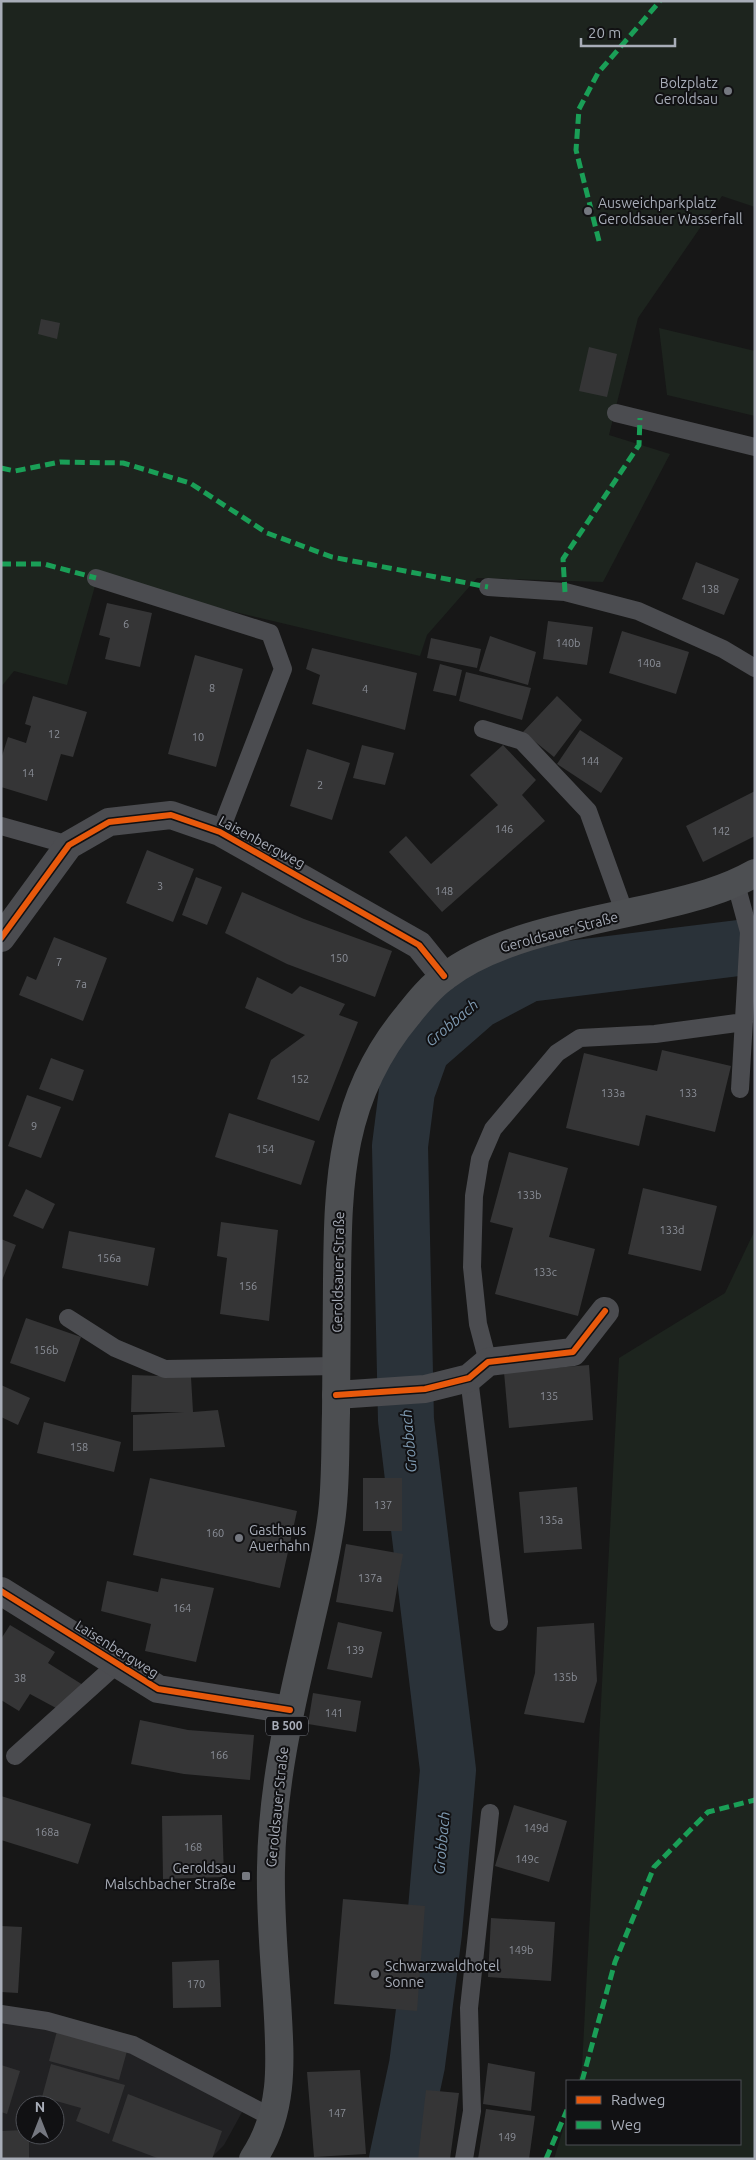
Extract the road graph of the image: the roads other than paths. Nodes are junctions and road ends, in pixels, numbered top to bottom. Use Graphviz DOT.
graph roads {
  1 [pos="616,413"];
  2 [pos="755,447"];
  3 [pos="96,578"];
  4 [pos="488,587"];
  5 [pos="755,668"];
  6 [pos="483,729"];
  7 [pos="1,826"];
  8 [pos="220,832"];
  9 [pos="69,845"];
  10 [pos="745,878"];
  11 [pos="625,914"];
  12 [pos="1,938"];
  13 [pos="444,976"];
  14 [pos="744,1022"];
  15 [pos="740,1089"];
  16 [pos="606,1311"];
  17 [pos="68,1318"];
  18 [pos="336,1366"];
  19 [pos="478,1370"];
  20 [pos="336,1395"];
  21 [pos="1,1591"];
  22 [pos="499,1622"];
  23 [pos="118,1664"];
  24 [pos="290,1710"];
  25 [pos="15,1756"];
  26 [pos="490,1814"];
  27 [pos="1,2014"];
  28 [pos="273,2118"];
  29 [pos="253,2159"];
  30 [pos="464,2159"];
  1 -- 2 [label="lane"];
  3 -- 8 [label="lane, Laisenbergweg"];
  4 -- 5 [label="lane"];
  6 -- 11 [label="lane"];
  7 -- 9 [label="lane"];
  8 -- 9 [label="street, Laisenbergweg"];
  8 -- 13 [label="street, Laisenbergweg"];
  9 -- 12 [label="street, Laisenbergweg"];
  10 -- 11 [label="main road, Geroldsauer Straße / B 500"];
  10 -- 14 [label="lane, Geroldsauer Straße"];
  11 -- 13 [label="main road, Geroldsauer Straße / B 500"];
  13 -- 18 [label="main road, Geroldsauer Straße / B 500"];
  14 -- 15 [label="lane, Geroldsauer Straße"];
  14 -- 19 [label="lane"];
  16 -- 19 [label="street"];
  17 -- 18 [label="lane"];
  18 -- 20 [label="main road, Geroldsauer Straße / B 500"];
  19 -- 20 [label="street"];
  19 -- 22 [label="lane"];
  20 -- 24 [label="main road, Geroldsauer Straße / B 500"];
  21 -- 23 [label="street, Laisenbergweg"];
  23 -- 24 [label="street, Laisenbergweg"];
  23 -- 25 [label="lane"];
  24 -- 28 [label="main road, Geroldsauer Straße / B 500"];
  26 -- 30 [label="lane"];
  27 -- 28 [label="lane"];
  28 -- 29 [label="main road, Geroldsauer Straße / B 500"];
}
